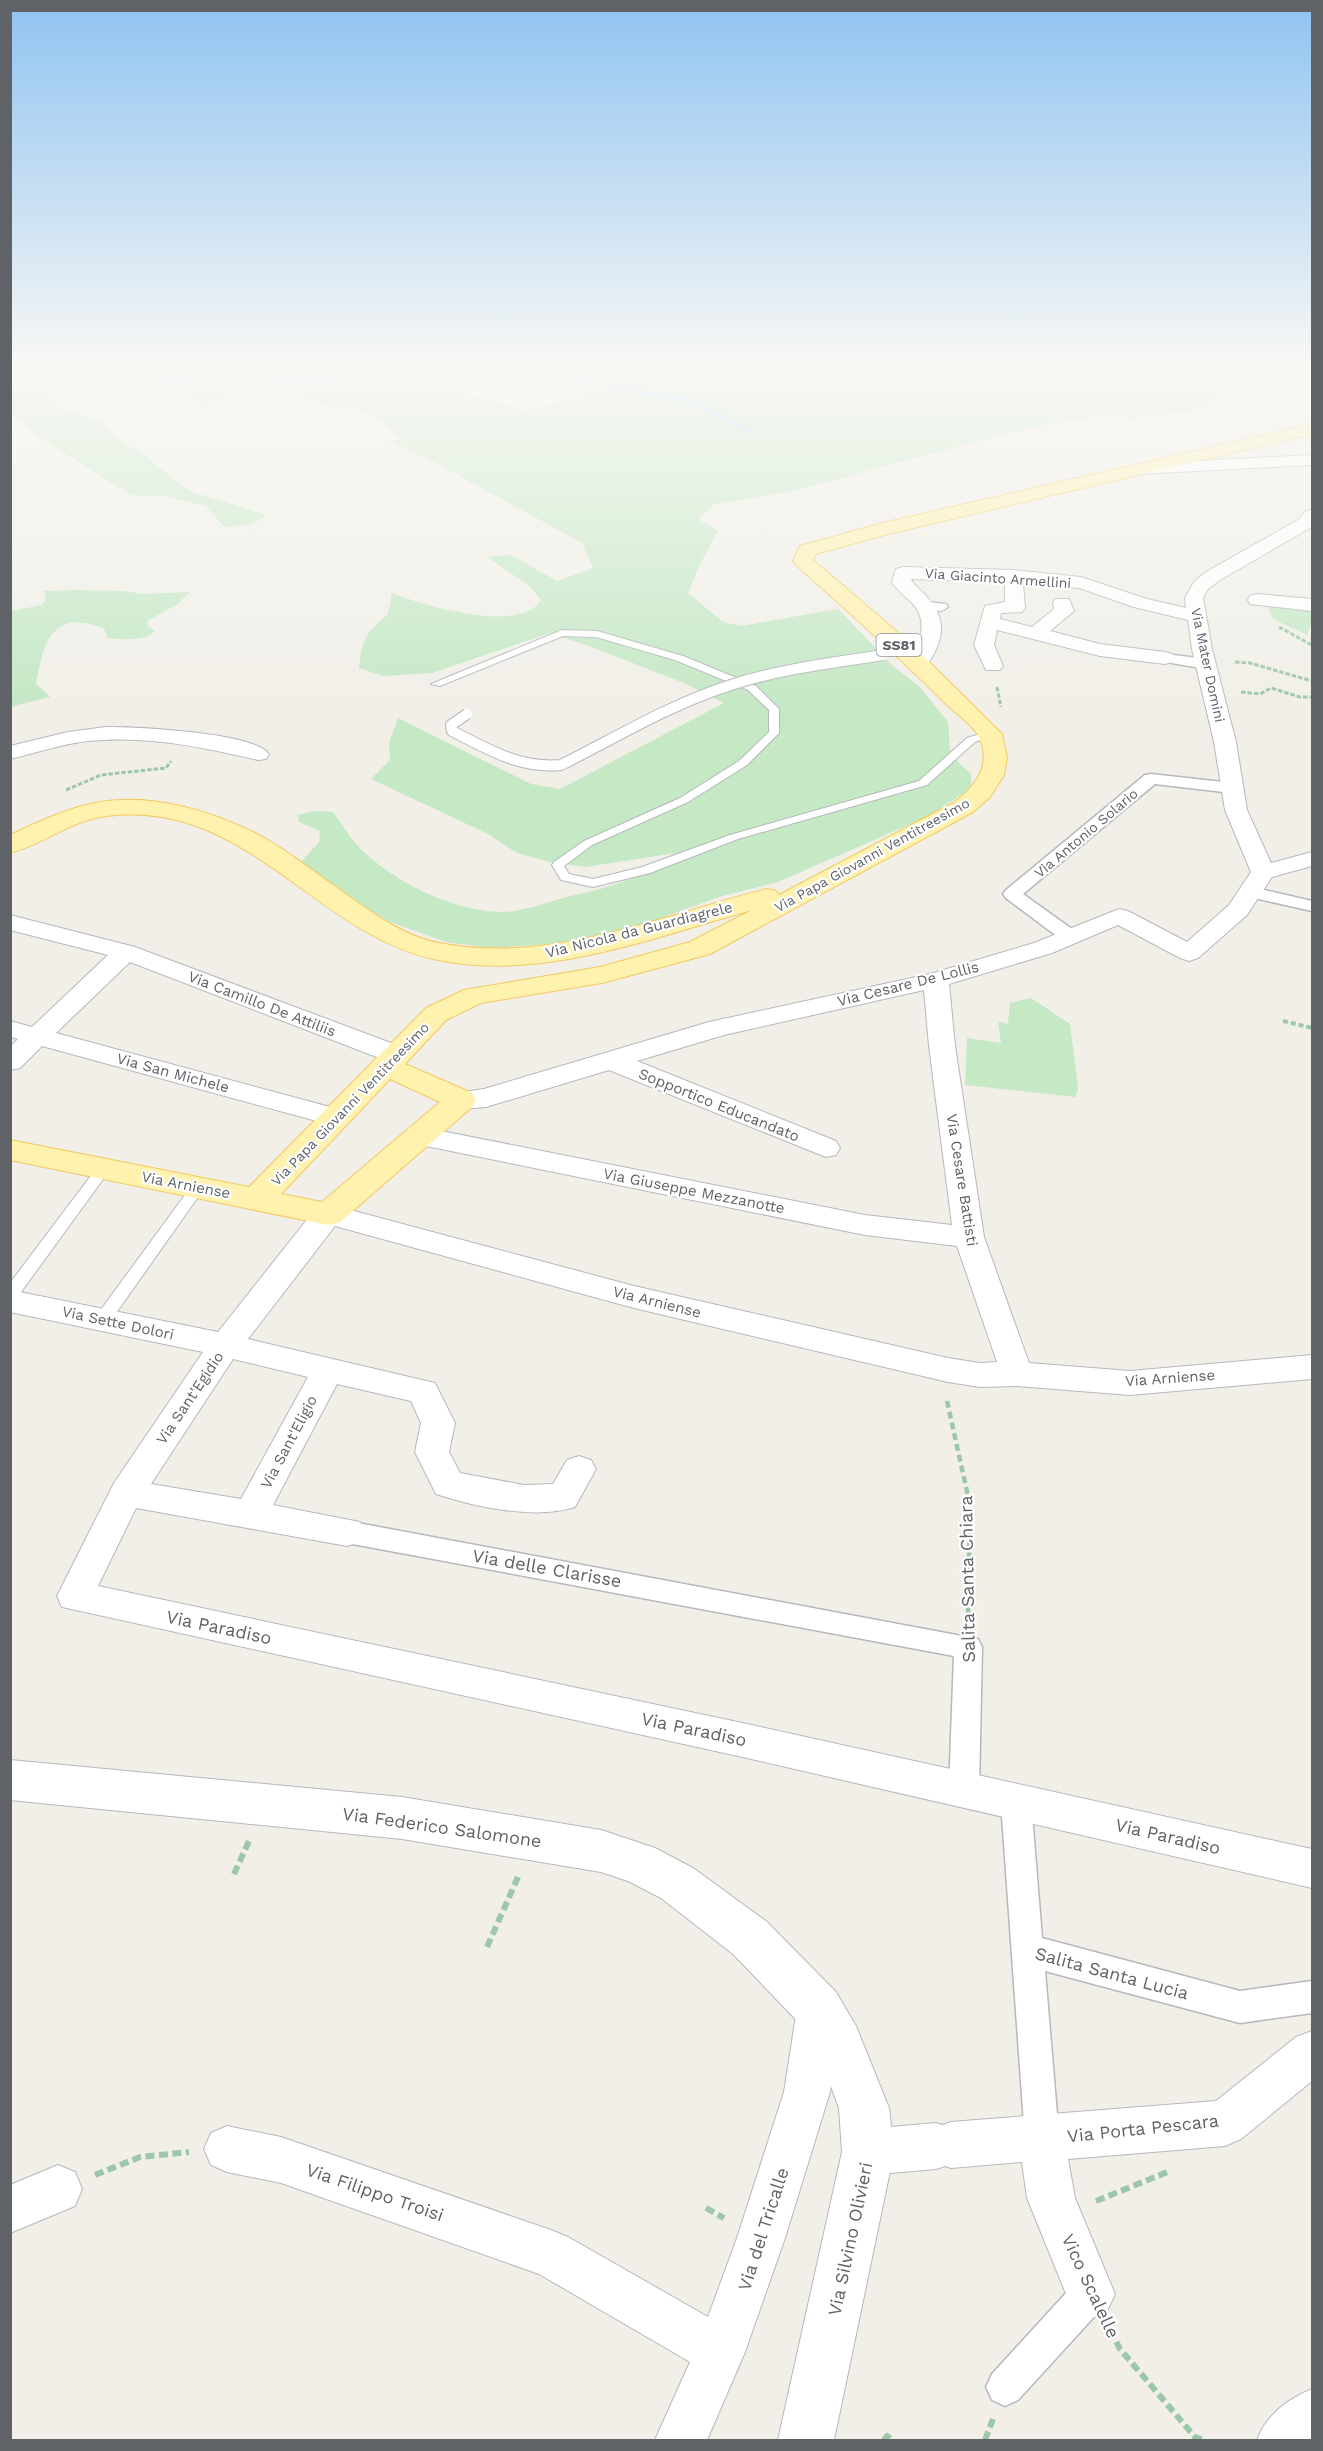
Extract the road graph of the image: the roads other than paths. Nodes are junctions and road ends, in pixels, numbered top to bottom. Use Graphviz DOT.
graph roads {
  1 [pos="1095,479"];
  2 [pos="1312,516"];
  3 [pos="1014,576"];
  4 [pos="1257,600"];
  5 [pos="1062,603"];
  6 [pos="1312,605"];
  7 [pos="989,614"];
  8 [pos="1195,616"];
  9 [pos="1035,634"];
  10 [pos="1165,658"];
  11 [pos="913,659"];
  12 [pos="1205,661"];
  13 [pos="993,666"];
  14 [pos="436,684"];
  15 [pos="467,714"];
  16 [pos="990,734"];
  17 [pos="10,753"];
  18 [pos="258,754"];
  19 [pos="1232,788"];
  20 [pos="10,845"];
  21 [pos="1312,859"];
  22 [pos="841,873"];
  23 [pos="1257,882"];
  24 [pos="1312,906"];
  25 [pos="10,922"];
  26 [pos="1069,936"];
  27 [pos="126,952"];
  28 [pos="936,980"];
  29 [pos="23,1033"];
  30 [pos="391,1060"];
  31 [pos="612,1061"];
  32 [pos="10,1062"];
  33 [pos="461,1100"];
  34 [pos="335,1117"];
  35 [pos="421,1136"];
  36 [pos="826,1148"];
  37 [pos="14,1156"];
  38 [pos="104,1168"];
  39 [pos="198,1187"];
  40 [pos="257,1199"];
  41 [pos="328,1214"];
  42 [pos="969,1237"];
  43 [pos="10,1295"];
  44 [pos="10,1301"];
  45 [pos="103,1319"];
  46 [pos="225,1345"];
  47 [pos="1312,1367"];
  48 [pos="328,1370"];
  49 [pos="1017,1374"];
  50 [pos="579,1469"];
  51 [pos="126,1493"];
  52 [pos="250,1515"];
  53 [pos="347,1532"];
  54 [pos="75,1596"];
  55 [pos="968,1647"];
  56 [pos="10,1780"];
  57 [pos="964,1790"];
  58 [pos="1016,1802"];
  59 [pos="1312,1869"];
  60 [pos="1027,1950"];
  61 [pos="1312,1997"];
  62 [pos="819,2009"];
  63 [pos="1312,2053"];
  64 [pos="1042,2138"];
  65 [pos="227,2149"];
  66 [pos="868,2152"];
  67 [pos="58,2189"];
  68 [pos="10,2209"];
  69 [pos="1090,2294"];
  70 [pos="720,2352"];
  71 [pos="1005,2387"];
  72 [pos="1312,2415"];
  73 [pos="681,2440"];
  74 [pos="806,2440"];
  75 [pos="1283,2440"];
  1 -- 11 [label="main road, SS81"];
  2 -- 8 [label="street, Via Mater Domini"];
  3 -- 7 [label="street"];
  3 -- 8 [label="street, Via Giacinto Armellini"];
  3 -- 11 [label="street, Via Giacinto Armellini"];
  4 -- 6 [label="street"];
  5 -- 9 [label="street"];
  7 -- 9 [label="street"];
  7 -- 13 [label="street"];
  8 -- 12 [label="street, Via Mater Domini"];
  9 -- 10 [label="street"];
  10 -- 12 [label="street"];
  11 -- 15 [label="lane, bridge"];
  11 -- 16 [label="main road, SS81"];
  12 -- 19 [label="street, Via Mater Domini"];
  14 -- 16 [label="lane"];
  16 -- 22 [label="main road, Via Papa Giovanni Ventitreesimo"];
  17 -- 18 [label="street"];
  19 -- 23 [label="street, Via Mater Domini"];
  19 -- 26 [label="street, Via Antonio Solario"];
  20 -- 22 [label="main road, Via Nicola da Guardiagrele"];
  21 -- 23 [label="street"];
  22 -- 30 [label="main road, Via Papa Giovanni Ventitreesimo"];
  23 -- 24 [label="street"];
  23 -- 26 [label="street, Via Cesare De Lollis"];
  25 -- 27 [label="street, Via Camillo De Attiliis"];
  26 -- 28 [label="street, Via Cesare De Lollis"];
  27 -- 29 [label="street"];
  27 -- 30 [label="street, Via Camillo De Attiliis"];
  28 -- 31 [label="street, Via Cesare De Lollis"];
  28 -- 42 [label="street, Via Cesare Battisti"];
  29 -- 32 [label="street"];
  29 -- 34 [label="street, Via San Michele"];
  30 -- 33 [label="main road"];
  30 -- 34 [label="main road, Via Papa Giovanni Ventitreesimo"];
  31 -- 33 [label="street, Via Cesare De Lollis"];
  31 -- 36 [label="street, Sopportico Educandato"];
  33 -- 35 [label="main road"];
  34 -- 40 [label="main road, Via Papa Giovanni Ventitreesimo"];
  35 -- 41 [label="main road"];
  35 -- 42 [label="street, Via Giuseppe Mezzanotte"];
  37 -- 38 [label="main road, Via Arniense"];
  38 -- 39 [label="main road, Via Arniense"];
  38 -- 43 [label="lane"];
  39 -- 40 [label="main road, Via Arniense"];
  39 -- 45 [label="lane"];
  40 -- 41 [label="main road, Via Arniense"];
  41 -- 46 [label="street, Via Sant'Egidio"];
  41 -- 49 [label="street, Via Arniense"];
  42 -- 49 [label="street, Via Cesare Battisti"];
  44 -- 45 [label="street, Via Sette Dolori"];
  45 -- 46 [label="street, Via Sette Dolori"];
  46 -- 48 [label="street"];
  46 -- 51 [label="street, Via Sant'Egidio"];
  47 -- 49 [label="street, Via Arniense"];
  48 -- 50 [label="street"];
  48 -- 52 [label="street, Via Sant'Eligio"];
  51 -- 52 [label="street, Via delle Clarisse"];
  51 -- 54 [label="street, Via Sant'Egidio"];
  52 -- 53 [label="street, Via delle Clarisse"];
  53 -- 55 [label="street, Via delle Clarisse"];
  54 -- 57 [label="street, Via Paradiso"];
  55 -- 57 [label="street, Salita Santa Chiara"];
  56 -- 62 [label="street, Via Federico Salomone"];
  57 -- 58 [label="street, Via Paradiso"];
  58 -- 59 [label="street, Via Paradiso"];
  58 -- 60 [label="street"];
  60 -- 61 [label="street, Salita Santa Lucia"];
  60 -- 64 [label="street, Salita Santa Lucia"];
  62 -- 66 [label="street, Via Silvino Olivieri"];
  62 -- 70 [label="street, Via del Tricalle"];
  63 -- 64 [label="street, Via Porta Pescara"];
  64 -- 66 [label="street, Via Porta Pescara"];
  64 -- 69 [label="street, Vico Scalelle"];
  65 -- 70 [label="street, Via Filippo Troisi"];
  66 -- 74 [label="street, Via Silvino Olivieri"];
  67 -- 68 [label="street"];
  69 -- 71 [label="street"];
  70 -- 73 [label="street, Via del Tricalle"];
  72 -- 75 [label="street"];
}
